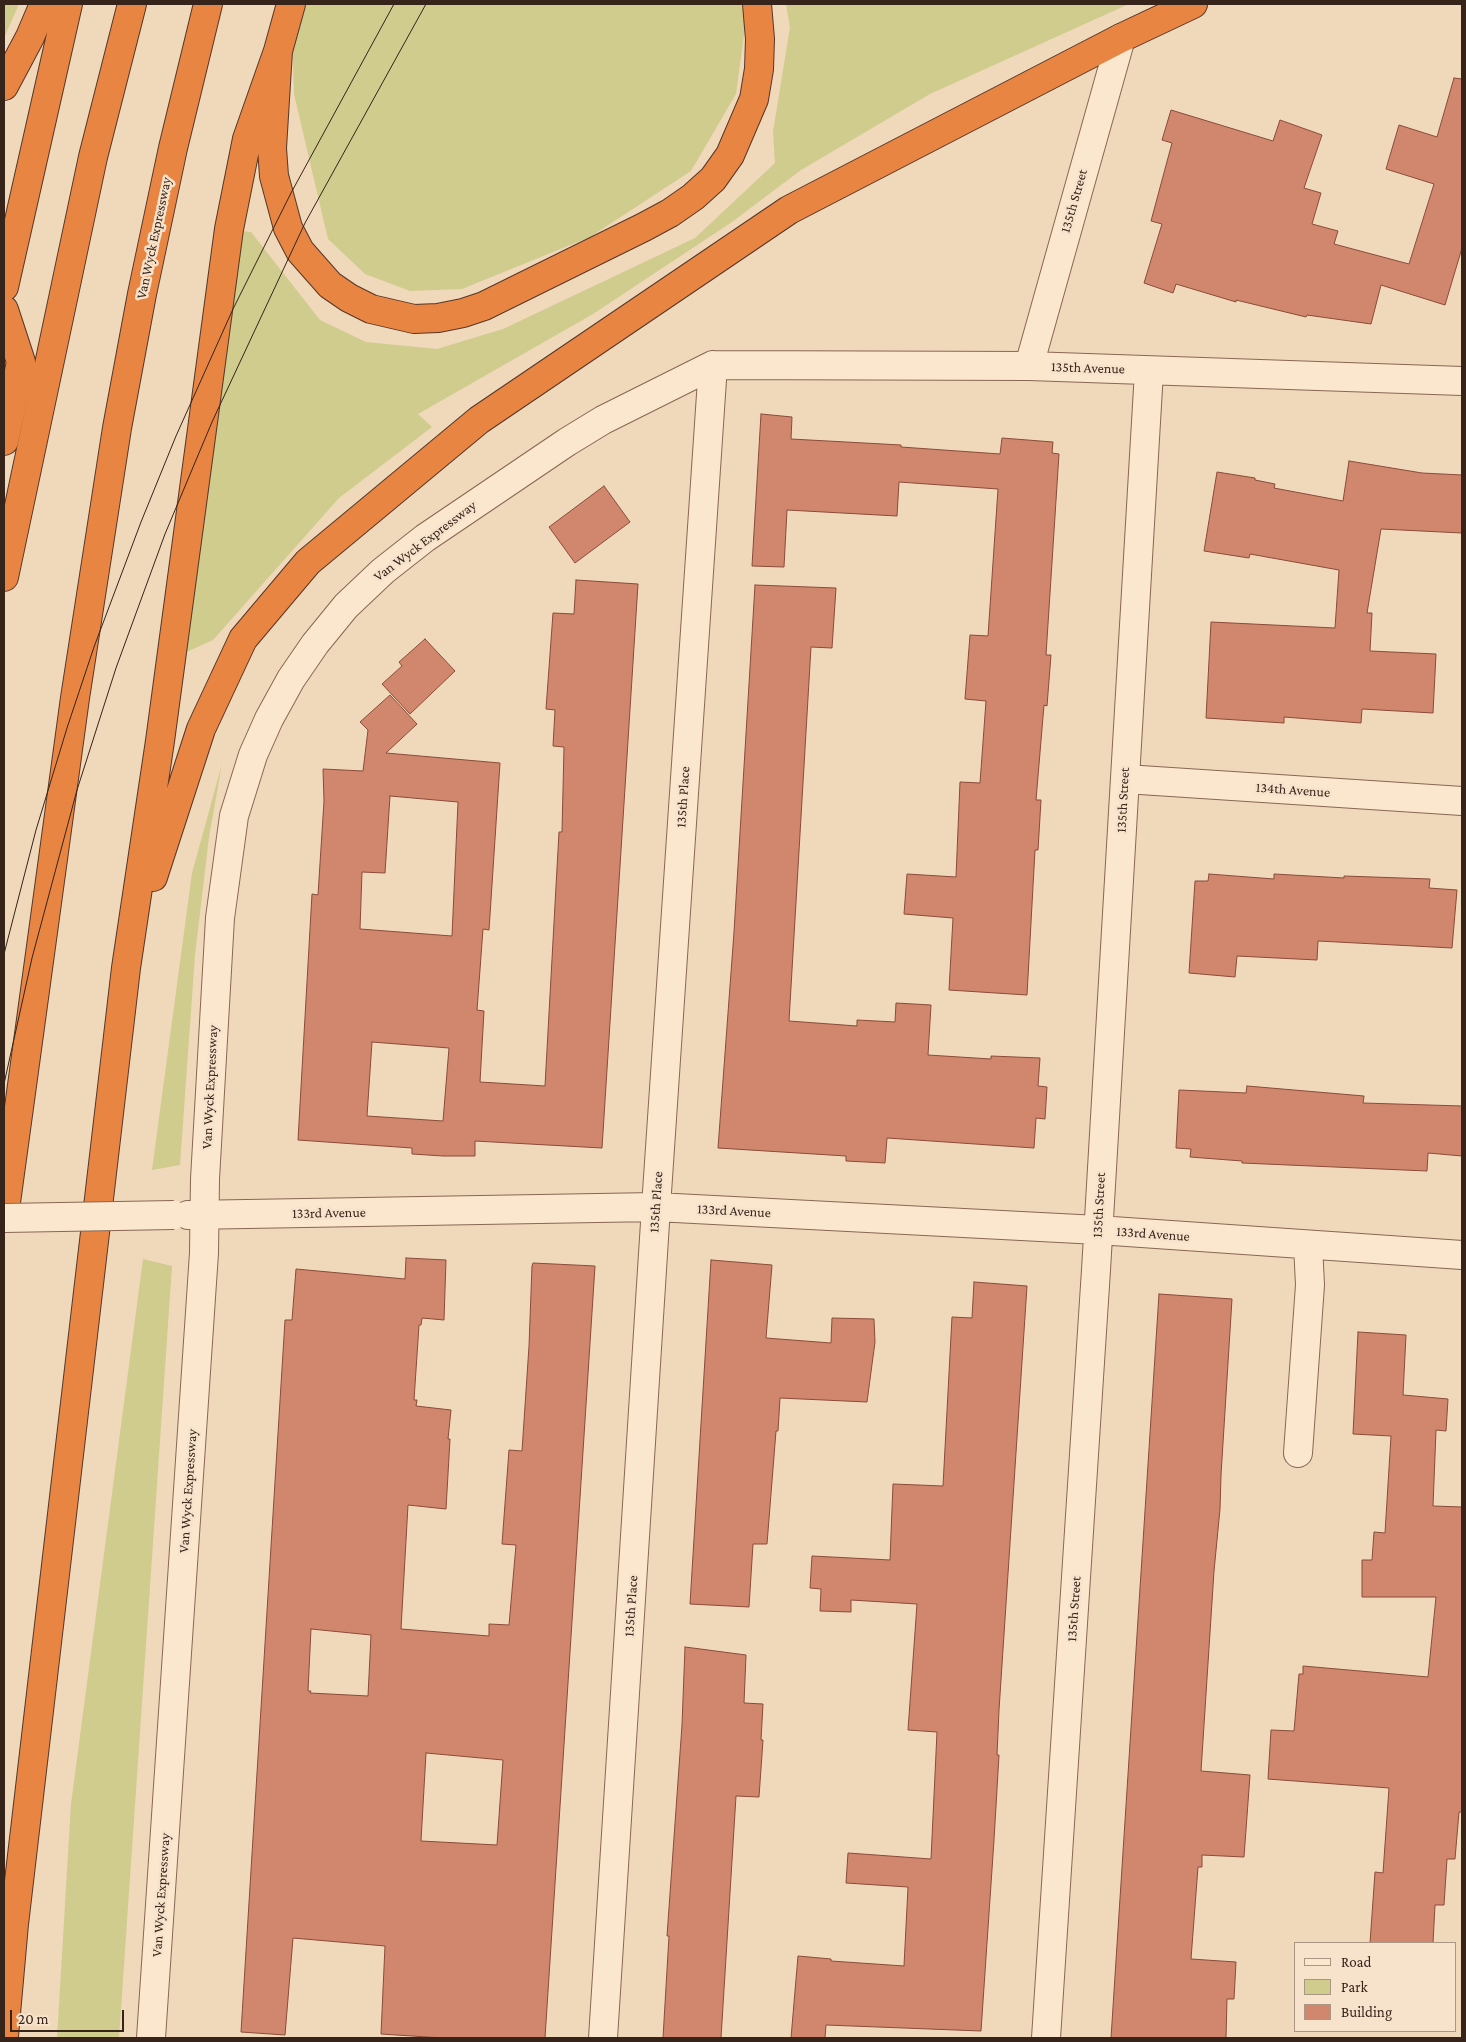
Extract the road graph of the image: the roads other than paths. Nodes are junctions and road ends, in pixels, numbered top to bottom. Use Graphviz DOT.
graph roads {
  1 [pos="44,4"];
  2 [pos="68,4"];
  3 [pos="132,4"];
  4 [pos="208,4"];
  5 [pos="291,4"];
  6 [pos="757,4"];
  7 [pos="1193,4"];
  8 [pos="1121,38"];
  9 [pos="278,51"];
  10 [pos="4,86"];
  11 [pos="4,286"];
  12 [pos="4,310"];
  13 [pos="713,365"];
  14 [pos="1029,366"];
  15 [pos="1149,371"];
  16 [pos="1462,381"];
  17 [pos="4,441"];
  18 [pos="4,577"];
  19 [pos="1124,779"];
  20 [pos="1462,801"];
  21 [pos="126,968"];
  22 [pos="656,1207"];
  23 [pos="205,1215"];
  24 [pos="4,1217"];
  25 [pos="1098,1230"];
  26 [pos="1308,1245"];
  27 [pos="1462,1255"];
  28 [pos="1298,1453"];
  29 [pos="4,2036"];
  30 [pos="151,2038"];
  31 [pos="603,2038"];
  32 [pos="1046,2038"];
  1 -- 10 [label="highway"];
  2 -- 11 [label="highway"];
  3 -- 18 [label="highway"];
  4 -- 24 [label="highway, Van Wyck Expressway"];
  5 -- 9 [label="highway"];
  6 -- 9 [label="highway"];
  7 -- 8 [label="highway"];
  8 -- 14 [label="street, 135th Street"];
  8 -- 21 [label="highway"];
  9 -- 21 [label="highway"];
  12 -- 17 [label="highway"];
  13 -- 14 [label="street, 135th Avenue"];
  13 -- 22 [label="street, 135th Place"];
  13 -- 23 [label="street, Van Wyck Expressway"];
  14 -- 15 [label="street, 135th Avenue"];
  15 -- 16 [label="street, 135th Avenue"];
  15 -- 19 [label="street, 135th Street"];
  19 -- 20 [label="street, 134th Avenue"];
  19 -- 25 [label="street, 135th Street"];
  21 -- 29 [label="highway"];
  22 -- 23 [label="street, 133rd Avenue"];
  22 -- 25 [label="street, 133rd Avenue"];
  22 -- 31 [label="street, 135th Place"];
  23 -- 24 [label="street, 133rd Avenue, bridge"];
  23 -- 30 [label="street, Van Wyck Expressway"];
  25 -- 26 [label="street, 133rd Avenue"];
  25 -- 32 [label="street, 135th Street"];
  26 -- 27 [label="street, 133rd Avenue"];
  26 -- 28 [label="street"];
}
